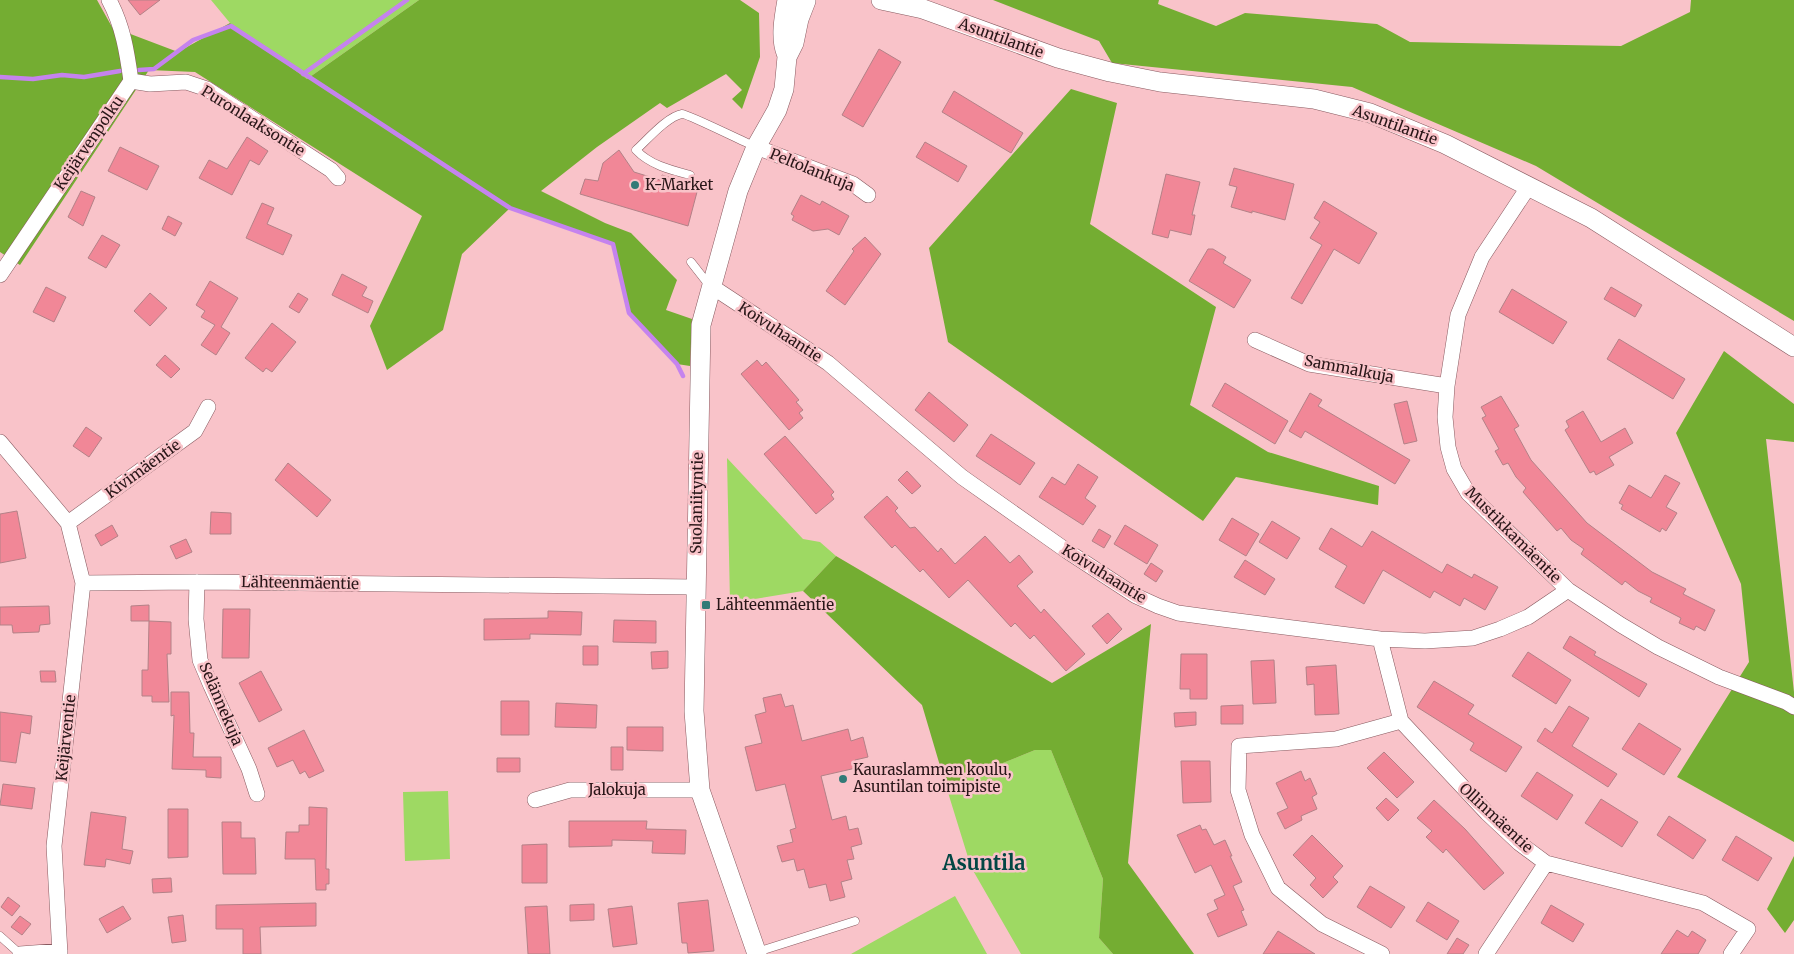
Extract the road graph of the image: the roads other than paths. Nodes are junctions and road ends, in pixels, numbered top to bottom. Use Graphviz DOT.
graph roads {
  1 [pos="109,0"];
  2 [pos="787,0"];
  3 [pos="809,0"];
  4 [pos="881,0"];
  5 [pos="917,5"];
  6 [pos="787,57"];
  7 [pos="131,81"];
  8 [pos="756,147"];
  9 [pos="690,175"];
  10 [pos="338,178"];
  11 [pos="1528,186"];
  12 [pos="868,195"];
  13 [pos="691,262"];
  14 [pos="0,275"];
  15 [pos="711,286"];
  16 [pos="1255,340"];
  17 [pos="1794,347"];
  18 [pos="1447,386"];
  19 [pos="208,407"];
  20 [pos="0,442"];
  21 [pos="68,523"];
  22 [pos="197,582"];
  23 [pos="83,583"];
  24 [pos="696,587"];
  25 [pos="1568,590"];
  26 [pos="1380,638"];
  27 [pos="1794,707"];
  28 [pos="1401,721"];
  29 [pos="700,790"];
  30 [pos="257,794"];
  31 [pos="535,800"];
  32 [pos="1546,863"];
  33 [pos="854,921"];
  34 [pos="0,936"];
  35 [pos="60,952"];
  36 [pos="757,953"];
  37 [pos="20,954"];
  38 [pos="1382,954"];
  39 [pos="1486,954"];
  40 [pos="1730,954"];
  1 -- 7 [label="street, Keijärvenpolku"];
  2 -- 6 [label="street, Suolaniityntie"];
  3 -- 6 [label="street, Suolaniityntie"];
  4 -- 5 [label="street, Asuntilantie"];
  5 -- 11 [label="street, Asuntilantie"];
  6 -- 8 [label="street, Suolaniityntie"];
  7 -- 10 [label="street, Puronlaaksontie"];
  7 -- 14 [label="street, Keijärvenpolku"];
  8 -- 9 [label="lane"];
  8 -- 12 [label="street, Peltolankuja"];
  8 -- 15 [label="street, Suolaniityntie"];
  11 -- 17 [label="street, Asuntilantie"];
  11 -- 18 [label="street, Mustikkamäentie"];
  13 -- 15 [label="lane"];
  15 -- 24 [label="street, Suolaniityntie"];
  15 -- 26 [label="street, Koivuhaantie"];
  16 -- 18 [label="street, Sammalkuja"];
  18 -- 25 [label="street, Mustikkamäentie"];
  19 -- 21 [label="street, Kivimäentie"];
  20 -- 21 [label="street"];
  21 -- 23 [label="street, Keijärventie"];
  22 -- 23 [label="street, Lähteenmäentie"];
  22 -- 24 [label="street, Lähteenmäentie"];
  22 -- 30 [label="street, Selännekuja"];
  23 -- 35 [label="street, Keijärventie"];
  24 -- 29 [label="street, Suolaniityntie"];
  25 -- 26 [label="street, Koivuhaantie"];
  25 -- 27 [label="street, Mustikkamäentie"];
  26 -- 28 [label="street, Ollinmäentie"];
  28 -- 32 [label="street, Ollinmäentie"];
  28 -- 38 [label="street"];
  29 -- 31 [label="street, Jalokuja"];
  29 -- 36 [label="street, Suolaniityntie"];
  32 -- 39 [label="street"];
  32 -- 40 [label="street, Ollinmäentie"];
  33 -- 36 [label="lane"];
  34 -- 37 [label="lane"];
  35 -- 37 [label="street"];
}
